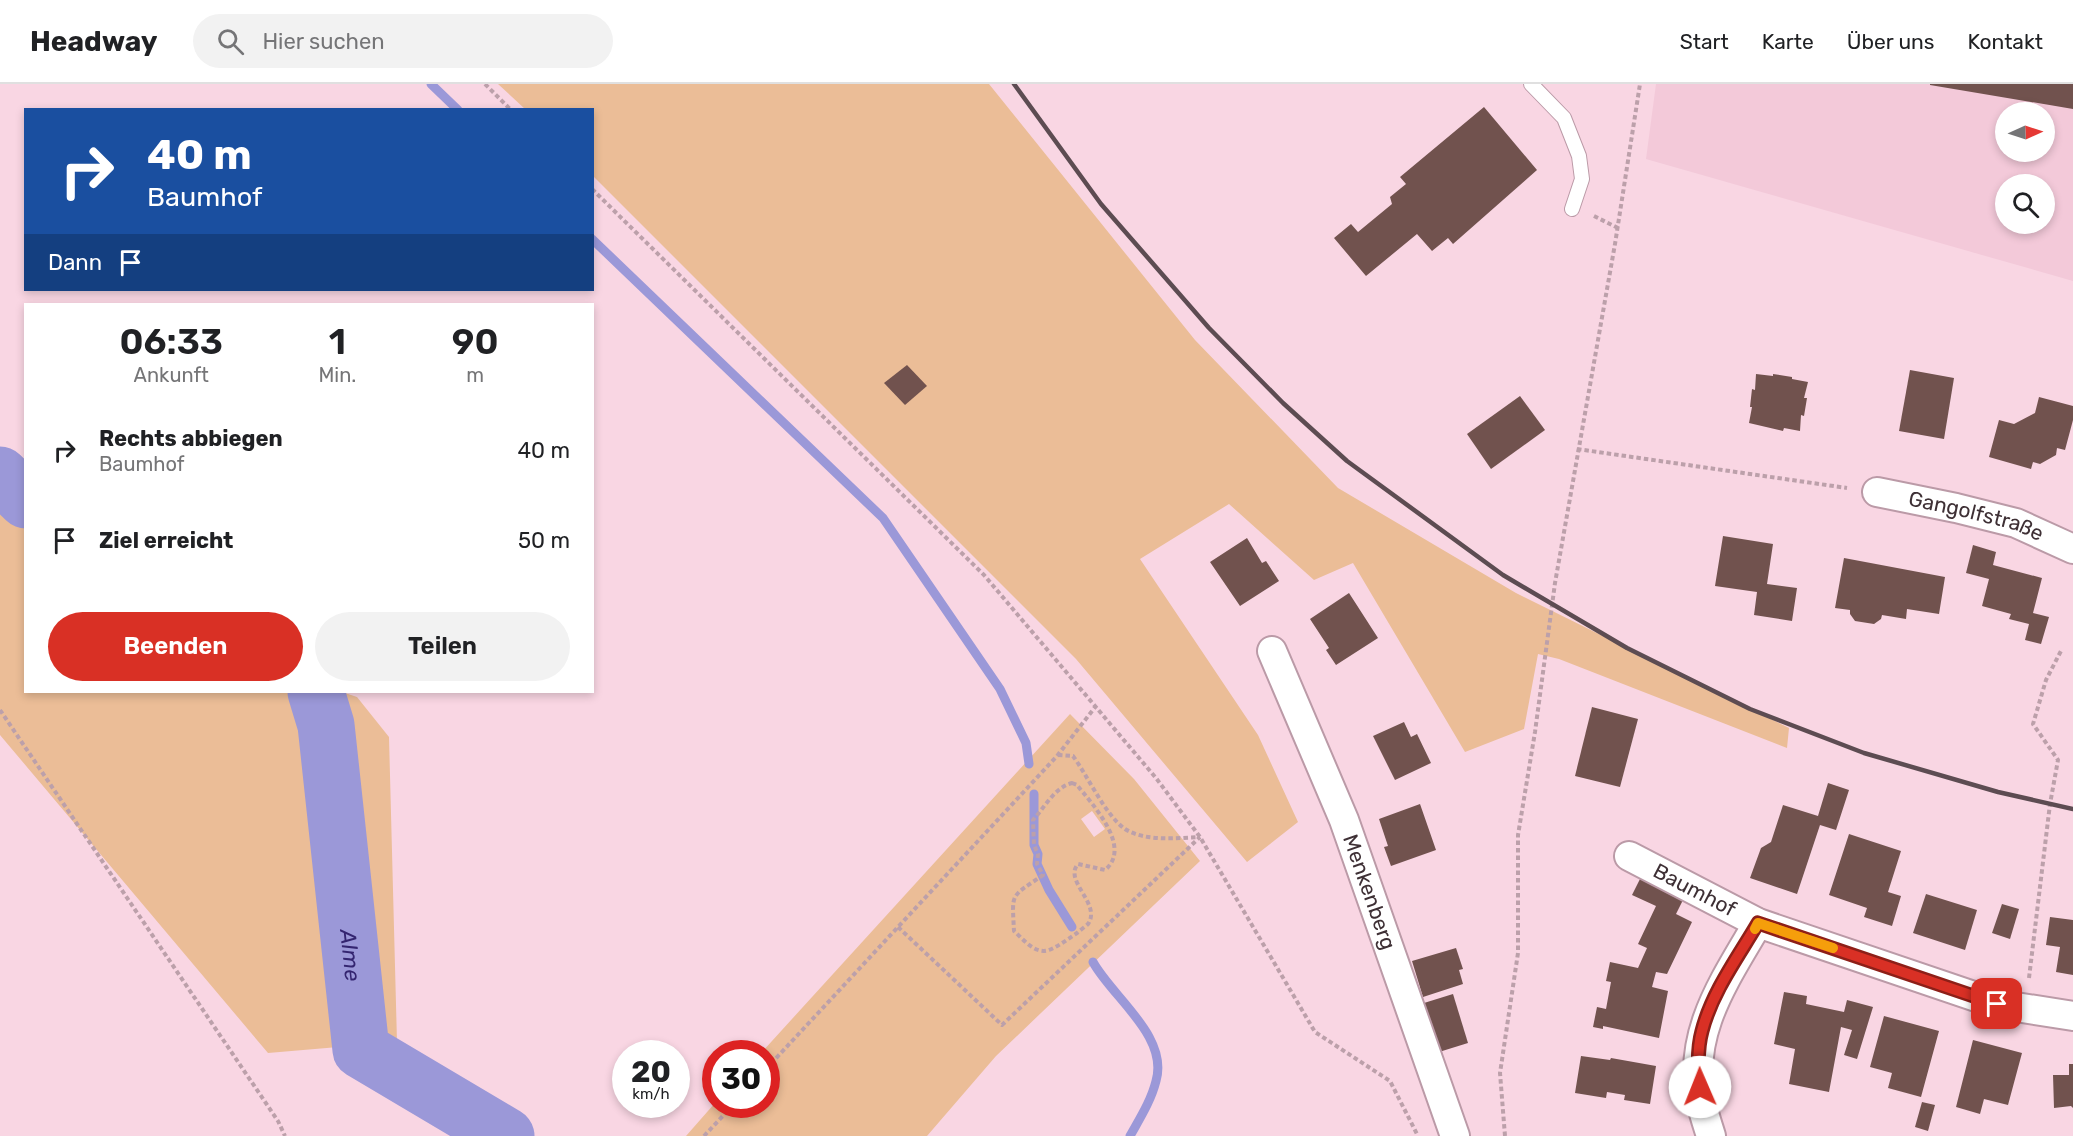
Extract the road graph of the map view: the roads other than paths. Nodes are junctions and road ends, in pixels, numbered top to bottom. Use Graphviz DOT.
graph roads {
  1 [pos="1531,84"];
  2 [pos="1572,209"];
  3 [pos="1877,492"];
  4 [pos="2073,549"];
  5 [pos="1272,651"];
  6 [pos="1629,856"];
  7 [pos="1758,923"];
  8 [pos="2073,1016"];
  9 [pos="1455,1136"];
  10 [pos="1711,1136"];
  1 -- 2 [label="lane"];
  3 -- 4 [label="street, Gangolfstraße"];
  5 -- 9 [label="street, Menkenberg"];
  6 -- 7 [label="street, Baumhof"];
  7 -- 8 [label="street, Baumhof"];
  7 -- 10 [label="street, Baumhof"];
}
